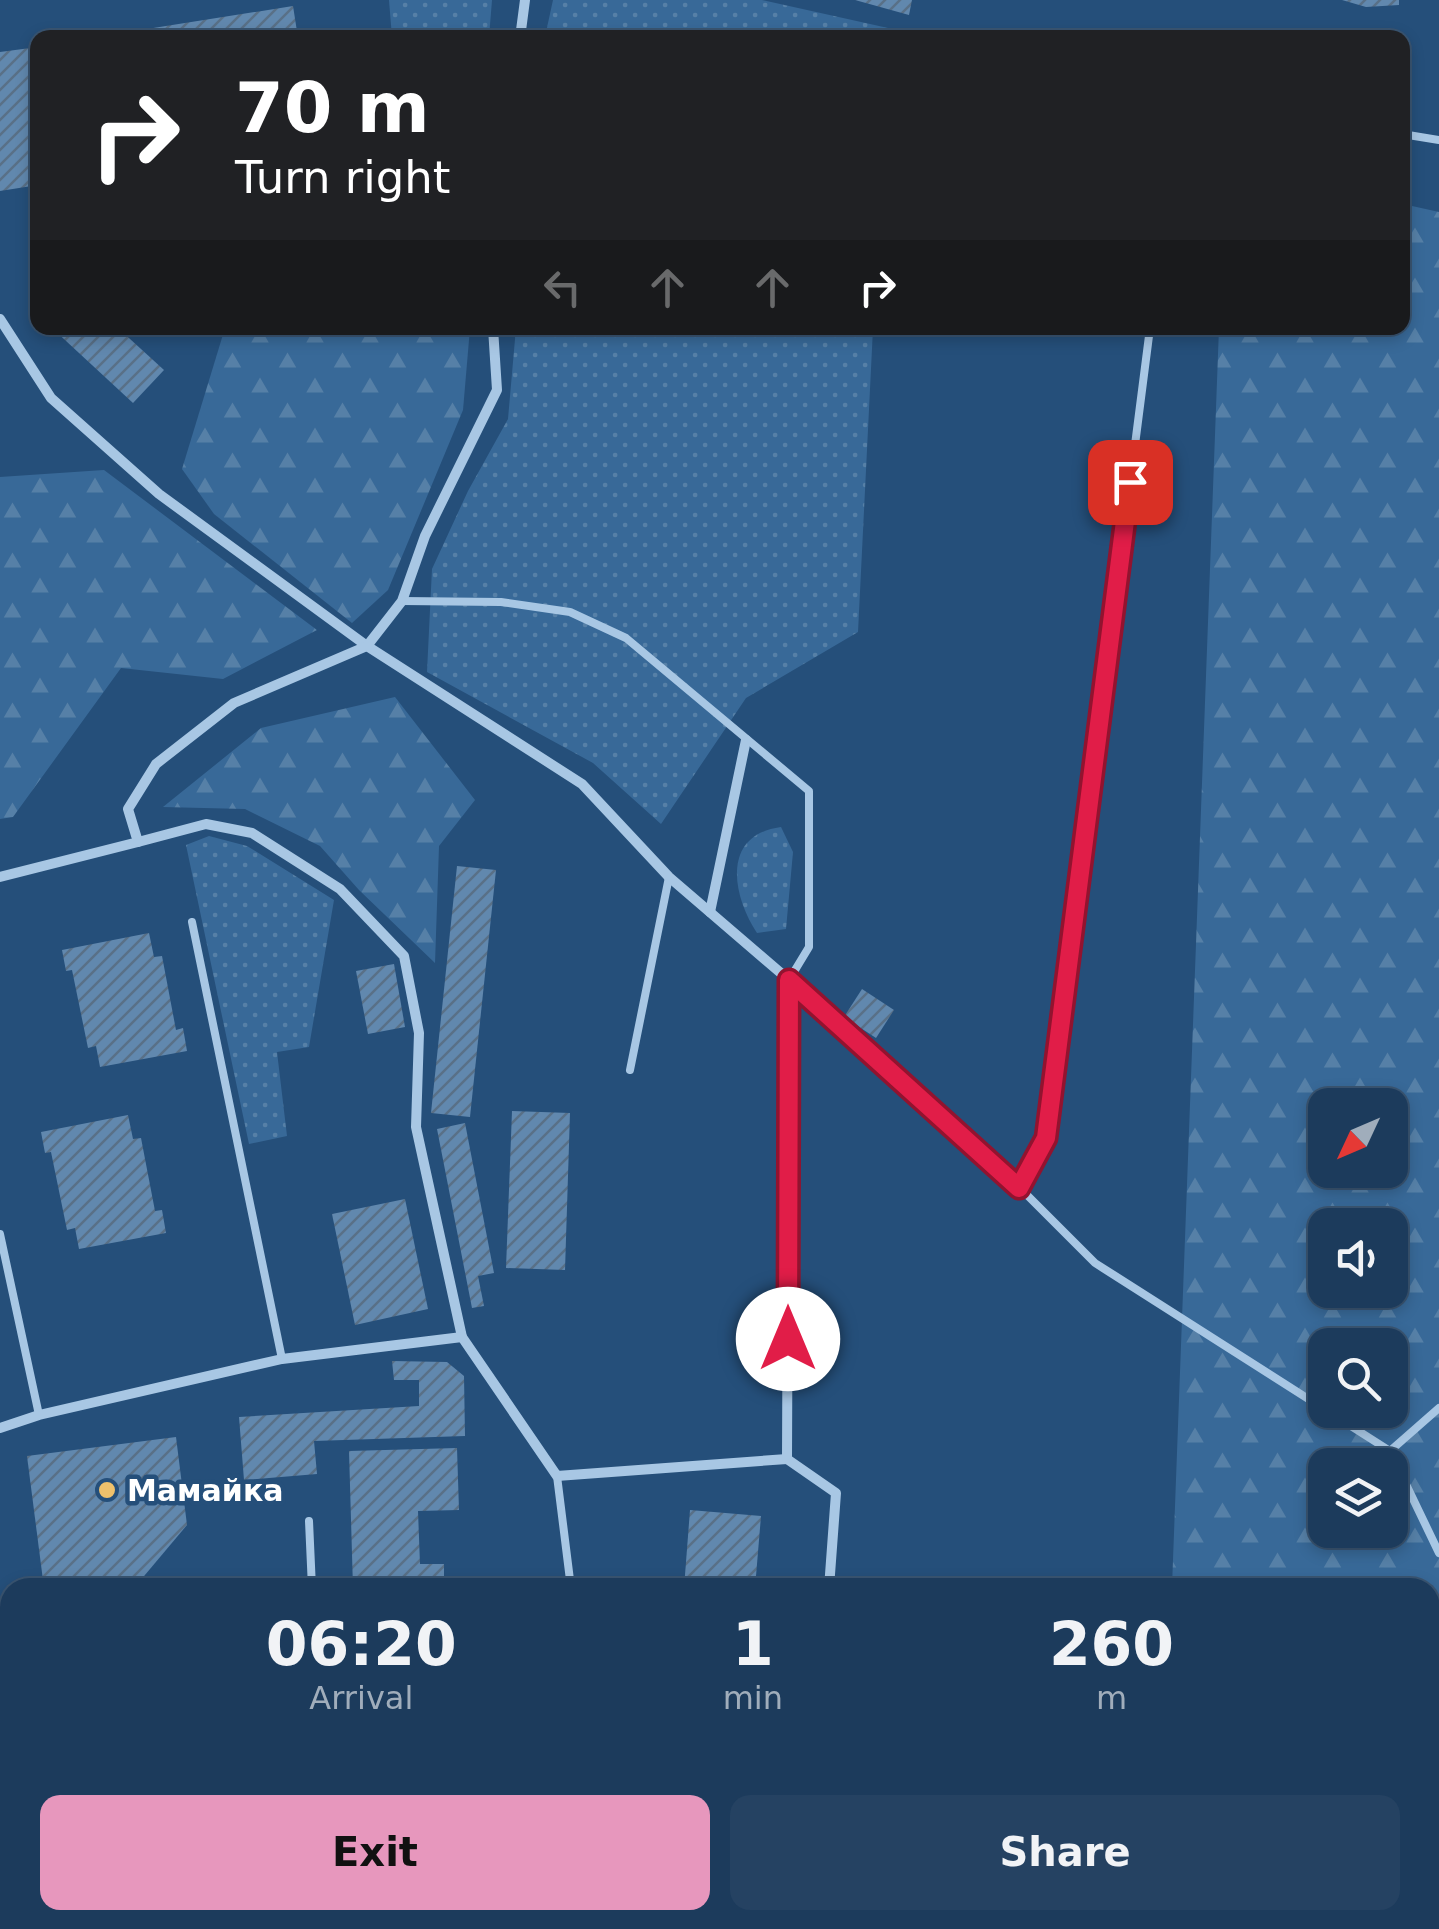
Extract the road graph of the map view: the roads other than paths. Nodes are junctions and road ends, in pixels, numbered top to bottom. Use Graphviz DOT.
graph roads {
  1 [pos="525,0"];
  2 [pos="521,30"];
  3 [pos="1410,135"];
  4 [pos="1439,140"];
  5 [pos="0,319"];
  6 [pos="493,335"];
  7 [pos="1149,335"];
  8 [pos="402,601"];
  9 [pos="366,646"];
  10 [pos="746,740"];
  11 [pos="138,842"];
  12 [pos="669,877"];
  13 [pos="0,878"];
  14 [pos="710,912"];
  15 [pos="192,922"];
  16 [pos="789,980"];
  17 [pos="630,1070"];
  18 [pos="1019,1188"];
  19 [pos="0,1234"];
  20 [pos="462,1337"];
  21 [pos="282,1359"];
  22 [pos="1439,1408"];
  23 [pos="39,1415"];
  24 [pos="0,1428"];
  25 [pos="1387,1448"];
  26 [pos="1392,1448"];
  27 [pos="787,1459"];
  28 [pos="557,1476"];
  29 [pos="1408,1488"];
  30 [pos="309,1521"];
  31 [pos="1439,1554"];
  32 [pos="312,1578"];
  33 [pos="570,1578"];
  34 [pos="830,1578"];
  1 -- 2 [label="street"];
  3 -- 4 [label="lane"];
  5 -- 9 [label="street"];
  6 -- 8 [label="street"];
  7 -- 18 [label="lane"];
  8 -- 9 [label="street"];
  8 -- 10 [label="lane"];
  9 -- 11 [label="street"];
  9 -- 12 [label="street"];
  10 -- 14 [label="street"];
  10 -- 16 [label="lane"];
  11 -- 13 [label="street"];
  11 -- 20 [label="street"];
  12 -- 14 [label="street"];
  12 -- 17 [label="lane"];
  14 -- 16 [label="street"];
  15 -- 21 [label="lane"];
  16 -- 18 [label="street"];
  16 -- 27 [label="street"];
  18 -- 25 [label="lane"];
  19 -- 23 [label="lane"];
  20 -- 21 [label="street"];
  20 -- 28 [label="street"];
  21 -- 23 [label="street"];
  22 -- 26 [label="lane"];
  23 -- 24 [label="street"];
  27 -- 28 [label="street"];
  27 -- 34 [label="street"];
  28 -- 33 [label="lane"];
  29 -- 31 [label="lane"];
  30 -- 32 [label="lane"];
}
